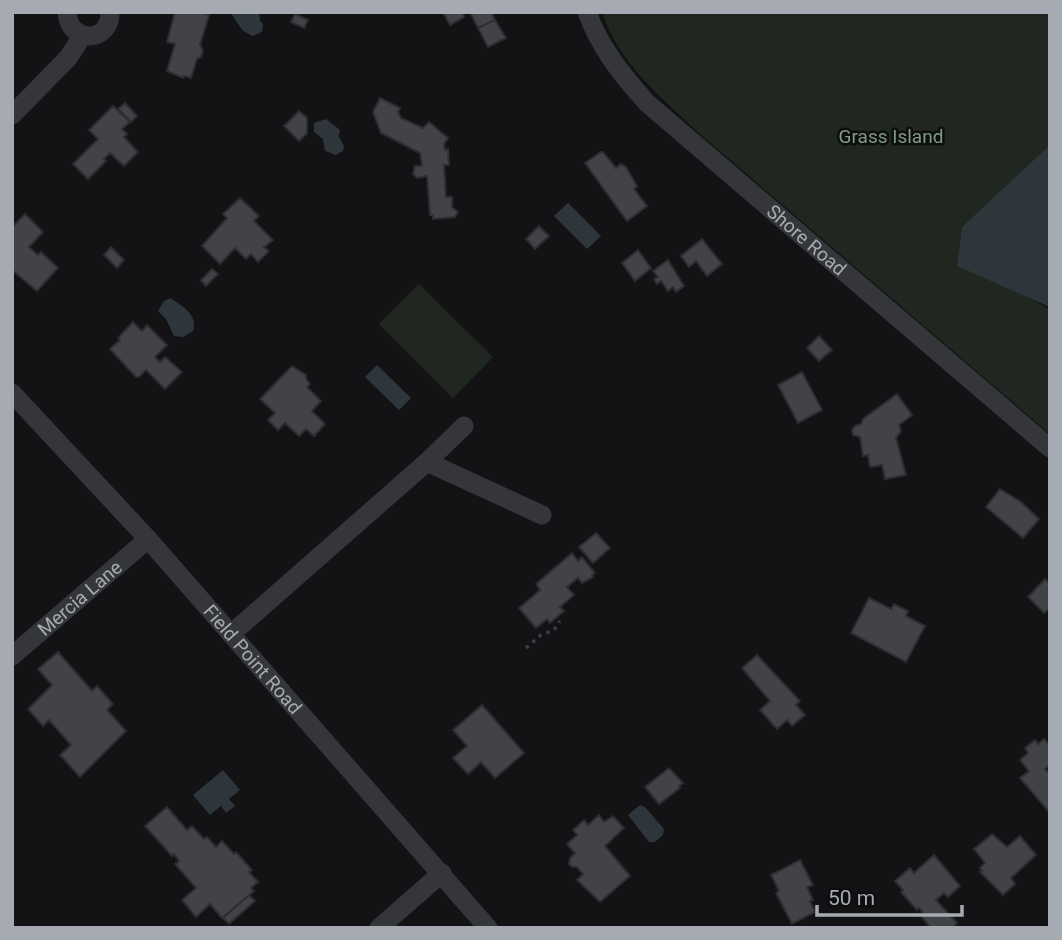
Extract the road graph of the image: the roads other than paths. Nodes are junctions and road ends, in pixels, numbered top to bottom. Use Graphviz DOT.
graph roads {
  1 [pos="67,12"];
  2 [pos="110,12"];
  3 [pos="587,12"];
  4 [pos="83,35"];
  5 [pos="12,115"];
  6 [pos="13,395"];
  7 [pos="464,426"];
  8 [pos="1050,448"];
  9 [pos="427,462"];
  10 [pos="542,515"];
  11 [pos="148,539"];
  12 [pos="232,634"];
  13 [pos="12,656"];
  14 [pos="442,873"];
  15 [pos="379,928"];
  16 [pos="488,928"];
  1 -- 4 [label="street"];
  2 -- 4 [label="street"];
  3 -- 8 [label="street, Shore Road"];
  4 -- 5 [label="street"];
  6 -- 11 [label="street, Field Point Road"];
  7 -- 9 [label="street"];
  9 -- 10 [label="street"];
  9 -- 12 [label="street"];
  11 -- 12 [label="street, Field Point Road"];
  11 -- 13 [label="street, Mercia Lane"];
  12 -- 14 [label="street, Field Point Road"];
  14 -- 15 [label="street"];
  14 -- 16 [label="street, Field Point Road"];
}
